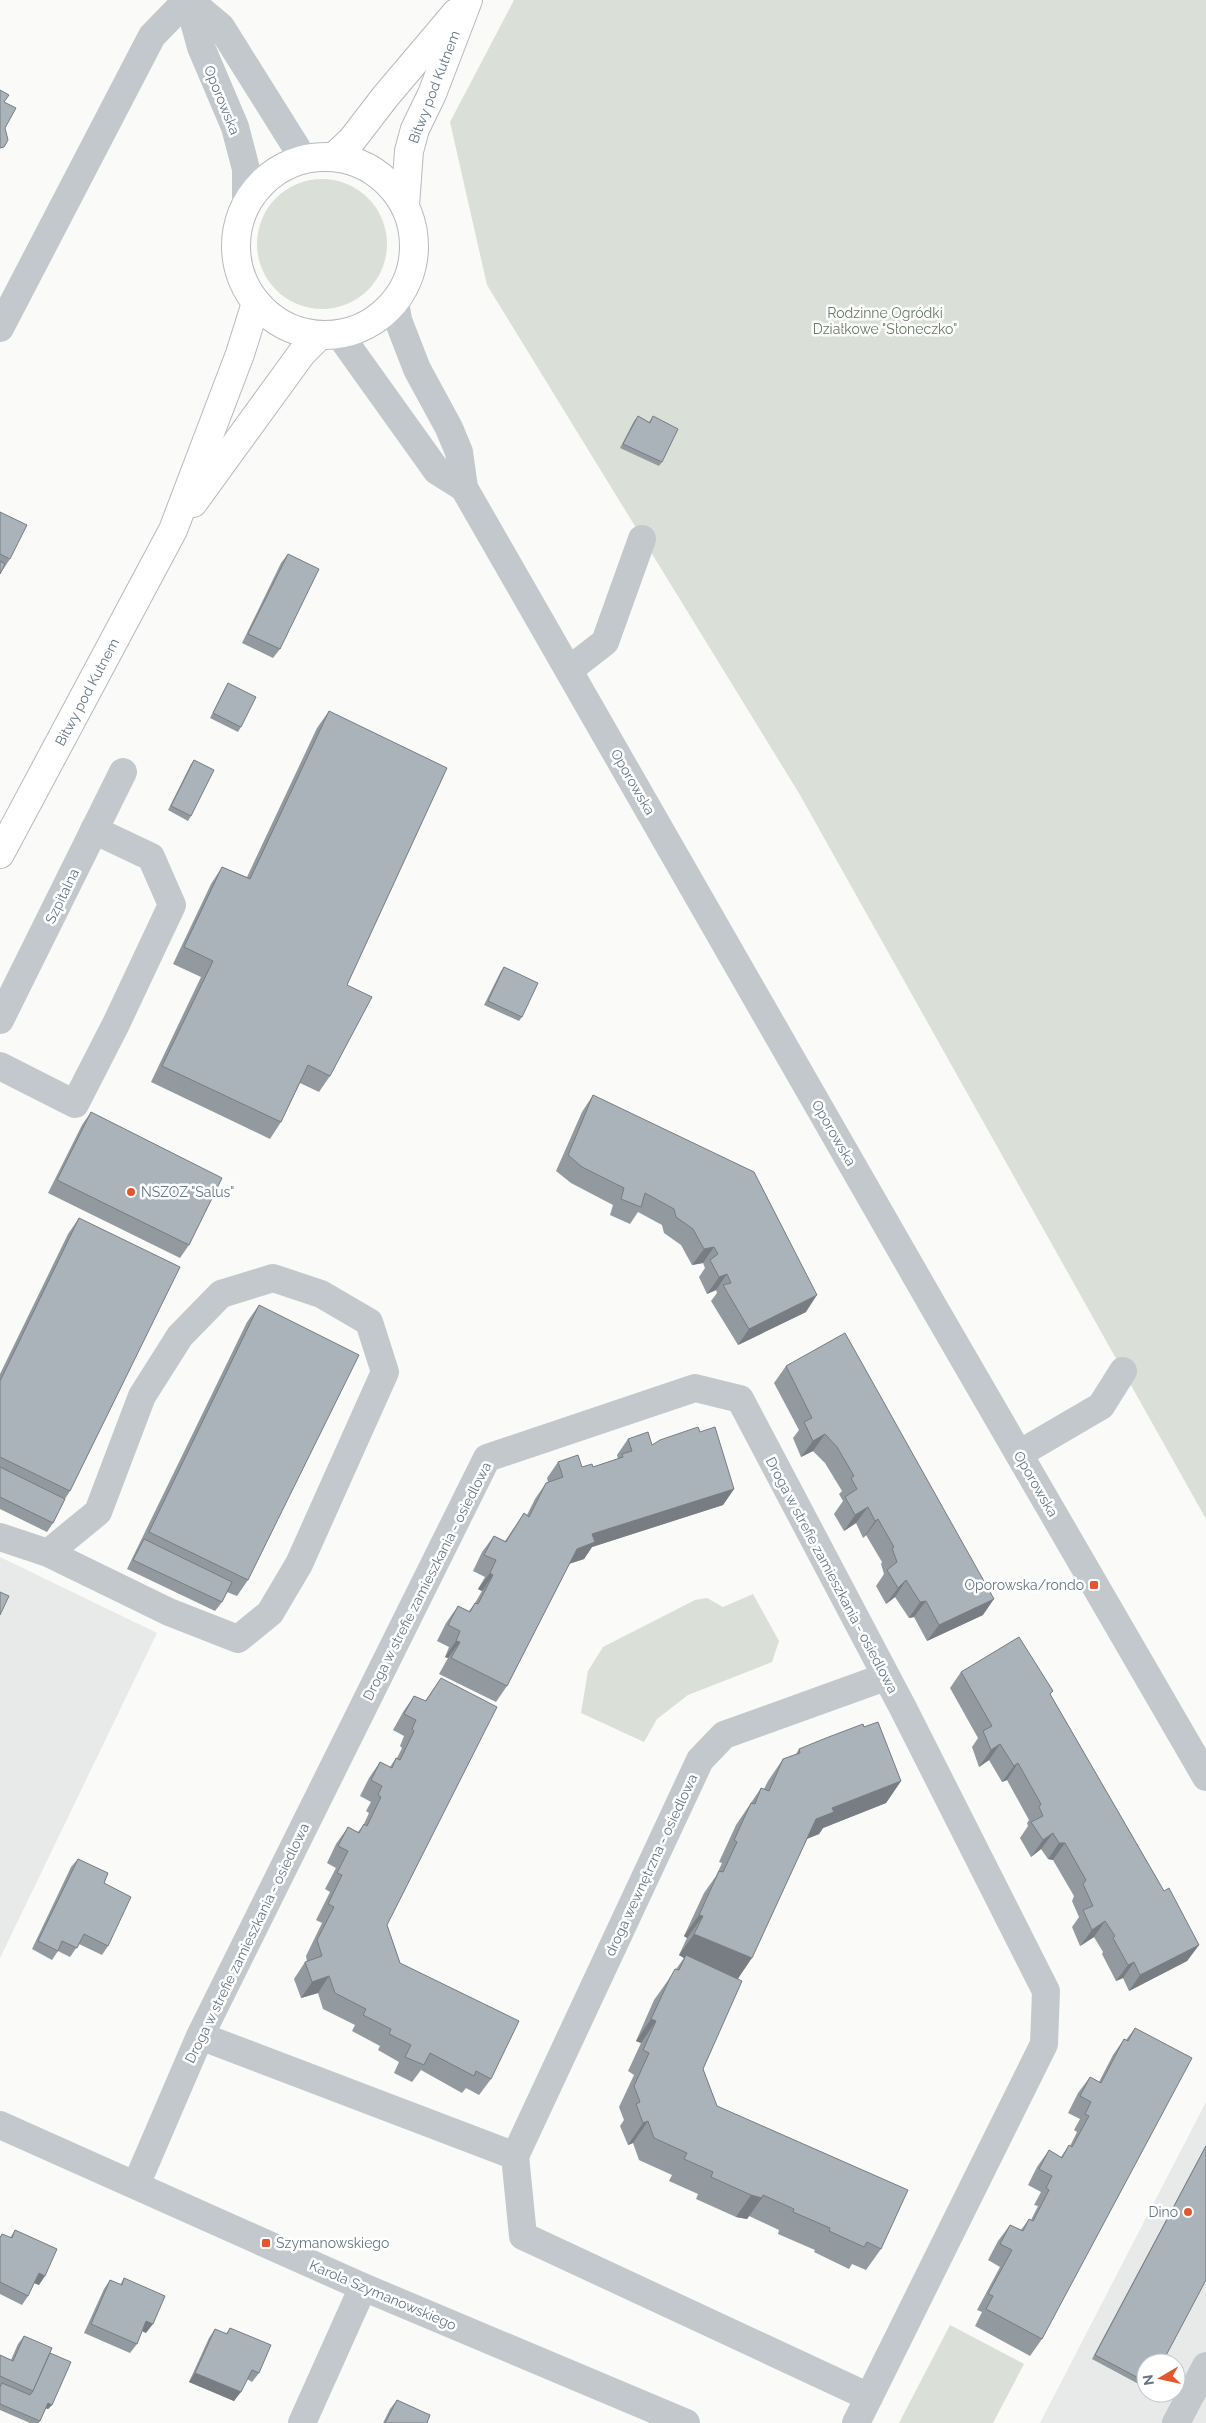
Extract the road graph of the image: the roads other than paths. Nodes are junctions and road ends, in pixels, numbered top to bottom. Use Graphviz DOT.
graph roads {
  1 [pos="188,0"];
  2 [pos="467,0"];
  3 [pos="335,156"];
  4 [pos="304,158"];
  5 [pos="246,202"];
  6 [pos="405,205"];
  7 [pos="395,302"];
  8 [pos="256,303"];
  9 [pos="0,328"];
  10 [pos="329,335"];
  11 [pos="464,488"];
  12 [pos="173,530"];
  13 [pos="642,539"];
  14 [pos="569,670"];
  15 [pos="123,772"];
  16 [pos="94,830"];
  17 [pos="0,854"];
  18 [pos="0,1020"];
  19 [pos="0,1066"];
  20 [pos="1124,1371"];
  21 [pos="1019,1454"];
  22 [pos="0,1537"];
  23 [pos="48,1553"];
  24 [pos="885,1677"];
  25 [pos="1206,1777"];
  26 [pos="200,2036"];
  27 [pos="0,2125"];
  28 [pos="515,2156"];
  29 [pos="136,2185"];
  30 [pos="363,2287"];
  31 [pos="1206,2366"];
  32 [pos="869,2397"];
  33 [pos="302,2423"];
  34 [pos="686,2423"];
  35 [pos="856,2423"];
  36 [pos="1176,2423"];
  1 -- 4 [label="street"];
  1 -- 5 [label="street, Oporowska"];
  1 -- 9 [label="street"];
  2 -- 3 [label="main road, Bitwy pod Kutnem"];
  2 -- 6 [label="main road, Bitwy pod Kutnem"];
  3 -- 4 [label="main road"];
  3 -- 6 [label="main road"];
  4 -- 5 [label="main road"];
  5 -- 8 [label="main road"];
  6 -- 7 [label="main road"];
  7 -- 10 [label="main road"];
  7 -- 11 [label="street, Oporowska"];
  8 -- 10 [label="main road"];
  8 -- 12 [label="main road, Bitwy pod Kutnem"];
  10 -- 11 [label="street, Oporowska"];
  10 -- 12 [label="main road, Bitwy pod Kutnem"];
  11 -- 14 [label="street, Oporowska"];
  12 -- 17 [label="main road, Bitwy pod Kutnem"];
  13 -- 14 [label="street"];
  14 -- 21 [label="street, Oporowska"];
  15 -- 16 [label="street, Szpitalna"];
  16 -- 18 [label="street, Szpitalna"];
  16 -- 19 [label="street"];
  20 -- 21 [label="street"];
  21 -- 25 [label="street, Oporowska"];
  22 -- 23 [label="street"];
  23 -- 23 [label="street"];
  24 -- 26 [label="street, Droga w strefie zamieszkania - osiedlowa"];
  24 -- 28 [label="street, droga wewnętrzna - osiedlowa"];
  24 -- 32 [label="street, Droga w strefie zamieszkania - osiedlowa"];
  26 -- 28 [label="street"];
  26 -- 29 [label="street, Droga w strefie zamieszkania - osiedlowa"];
  27 -- 29 [label="street, Karola Szymanowskiego"];
  28 -- 32 [label="street"];
  29 -- 30 [label="street, Karola Szymanowskiego"];
  30 -- 33 [label="street"];
  30 -- 34 [label="street, Karola Szymanowskiego"];
  31 -- 36 [label="street"];
  32 -- 35 [label="street"];
}
